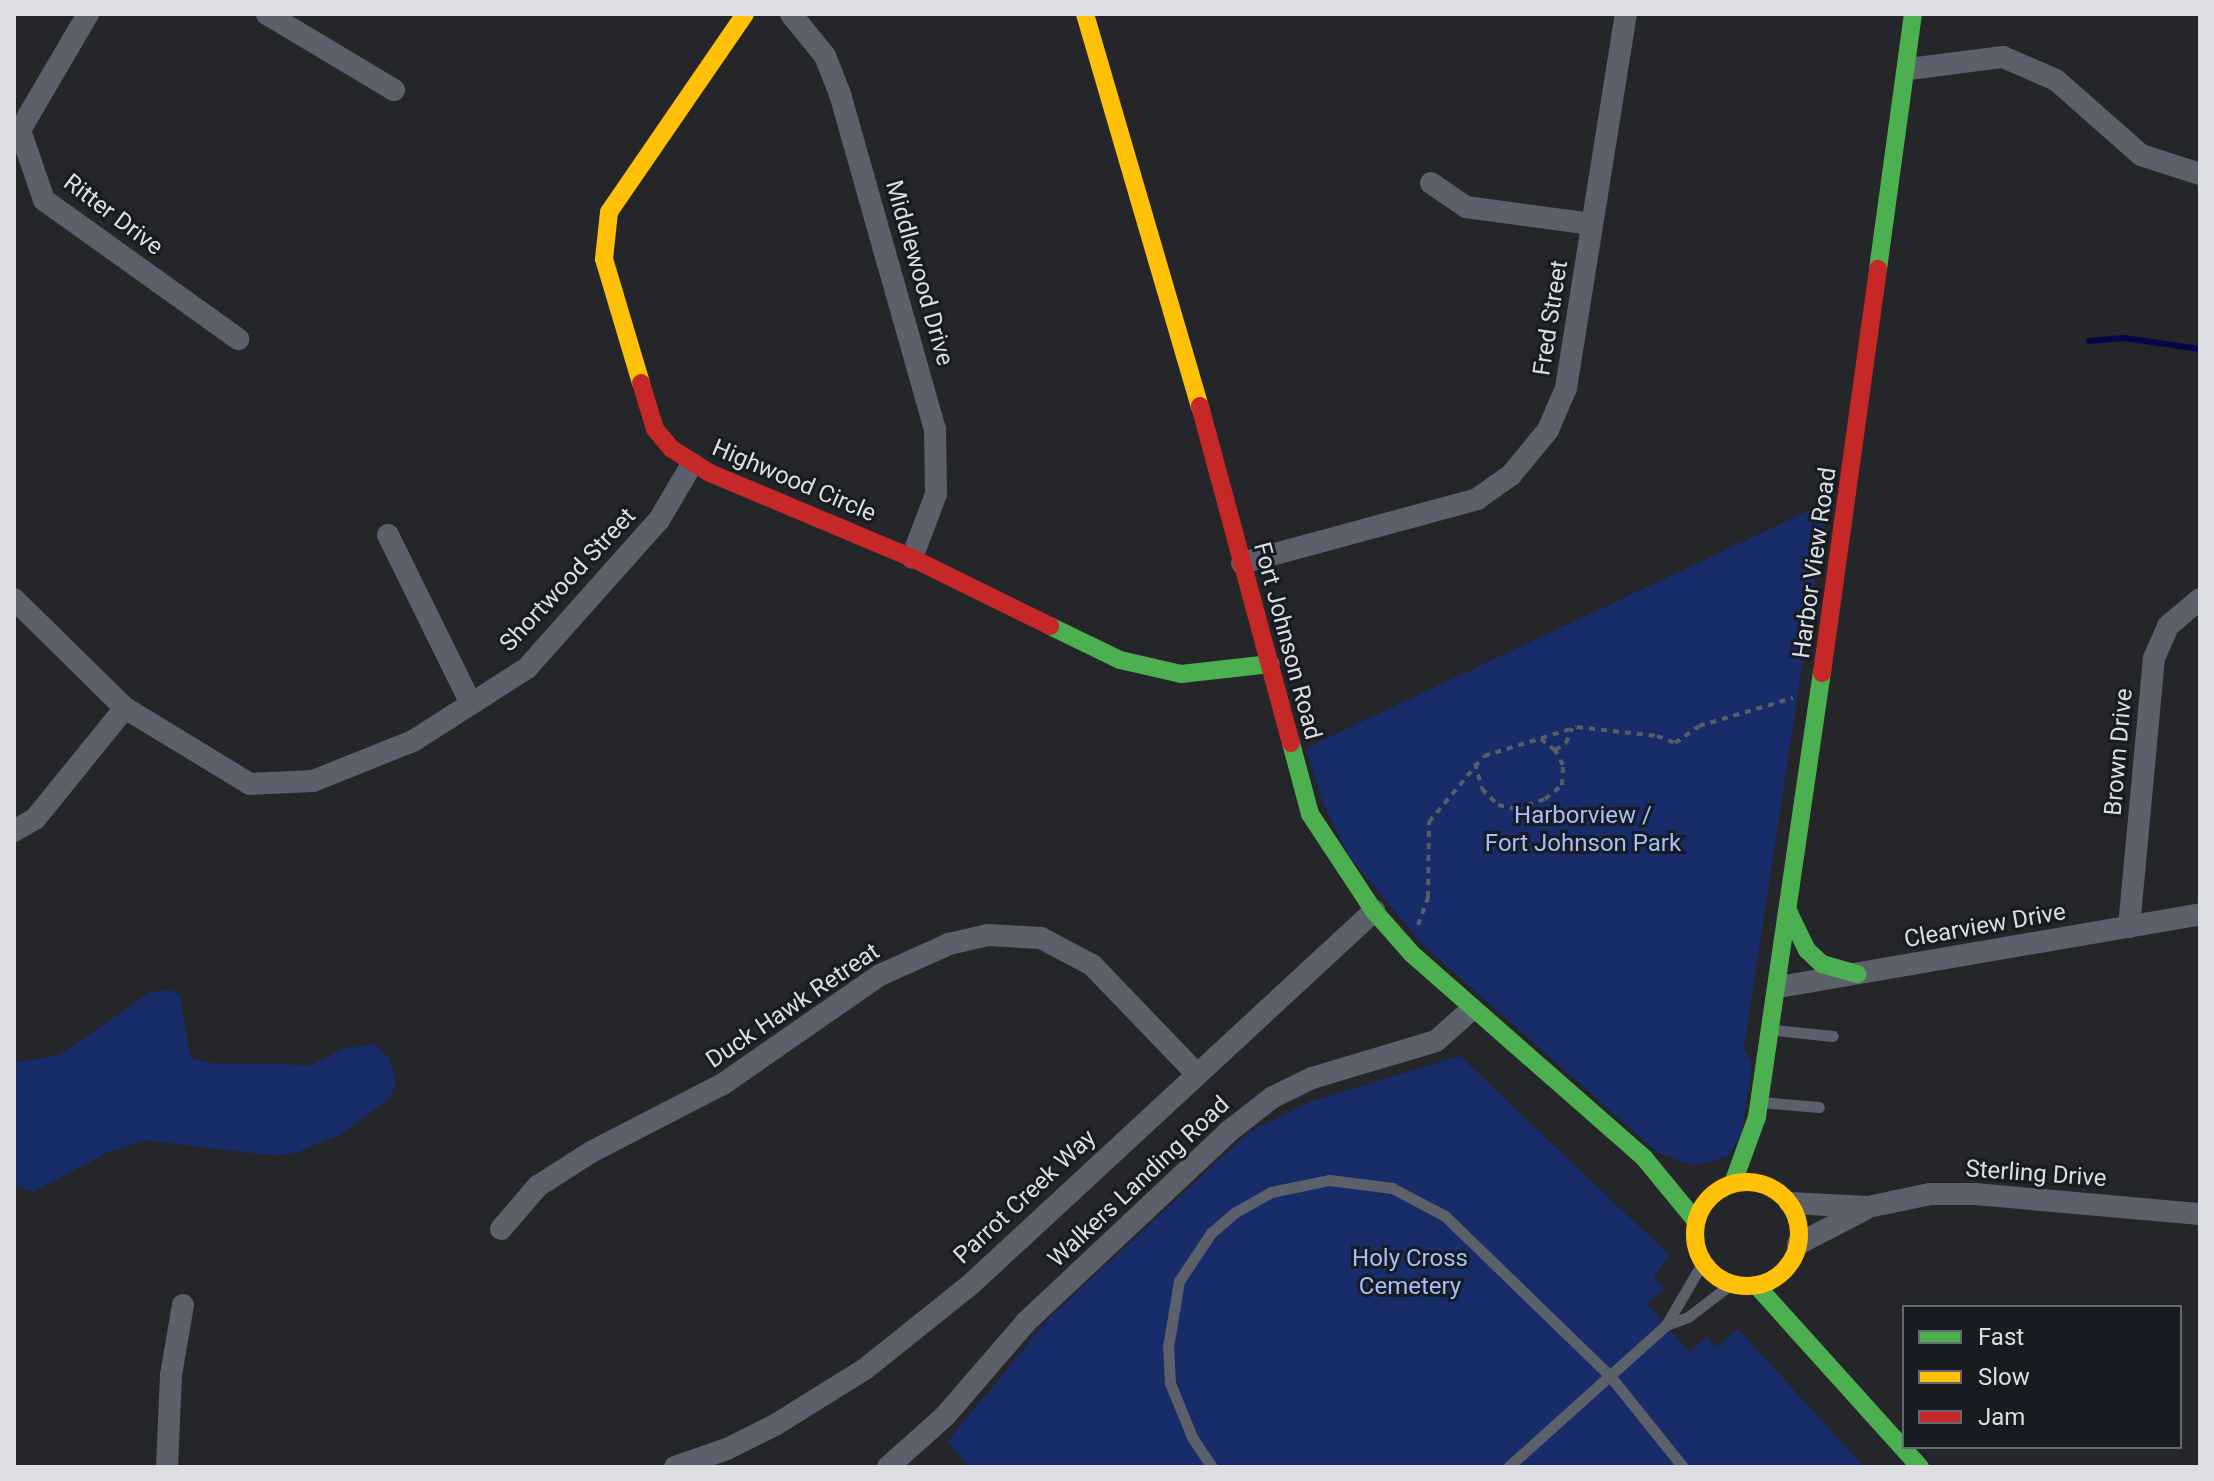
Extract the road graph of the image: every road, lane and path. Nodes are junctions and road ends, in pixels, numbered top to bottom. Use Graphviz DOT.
graph roads {
  1 [pos="88,14"];
  2 [pos="267,14"];
  3 [pos="745,14"];
  4 [pos="791,14"];
  5 [pos="1085,14"];
  6 [pos="1626,14"];
  7 [pos="1913,14"];
  8 [pos="1909,69"];
  9 [pos="394,90"];
  10 [pos="2200,174"];
  11 [pos="1431,183"];
  12 [pos="1592,224"];
  13 [pos="238,339"];
  14 [pos="692,464"];
  15 [pos="388,535"];
  16 [pos="912,558"];
  17 [pos="1242,563"];
  18 [pos="14,599"];
  19 [pos="2200,599"];
  20 [pos="1270,664"];
  21 [pos="1820,698"];
  22 [pos="470,702"];
  23 [pos="125,708"];
  24 [pos="1572,728"];
  25 [pos="1537,736"];
  26 [pos="1555,750"];
  27 [pos="1475,763"];
  28 [pos="14,831"];
  29 [pos="1374,911"];
  30 [pos="1789,913"];
  31 [pos="2200,914"];
  32 [pos="2129,927"];
  33 [pos="1402,942"];
  34 [pos="1858,974"];
  35 [pos="1779,987"];
  36 [pos="1472,1009"];
  37 [pos="1772,1030"];
  38 [pos="1833,1036"];
  39 [pos="1196,1073"];
  40 [pos="1819,1107"];
  41 [pos="1758,1110"];
  42 [pos="1645,1159"];
  43 [pos="1727,1186"];
  44 [pos="1783,1197"];
  45 [pos="1868,1207"];
  46 [pos="2200,1214"];
  47 [pos="1696,1221"];
  48 [pos="501,1229"];
  49 [pos="1798,1244"];
  50 [pos="1703,1262"];
  51 [pos="1786,1269"];
  52 [pos="1731,1284"];
  53 [pos="1756,1285"];
  54 [pos="183,1305"];
  55 [pos="1666,1325"];
  56 [pos="1818,1355"];
  57 [pos="1610,1376"];
  58 [pos="1902,1447"];
  59 [pos="1904,1449"];
  60 [pos="167,1467"];
  61 [pos="675,1467"];
  62 [pos="888,1467"];
  63 [pos="1212,1467"];
  64 [pos="1508,1467"];
  65 [pos="1683,1467"];
  66 [pos="1920,1467"];
  1 -- 13 [label="street, Ritter Drive"];
  2 -- 9 [label="street"];
  3 -- 14 [label="main road, Highwood Circle"];
  4 -- 16 [label="street, Middlewood Drive"];
  5 -- 17 [label="main road, Fort Johnson Road"];
  6 -- 12 [label="street, Fred Street"];
  7 -- 8 [label="main road, Harbor View Road"];
  8 -- 10 [label="street"];
  8 -- 21 [label="main road, Harbor View Road"];
  11 -- 12 [label="street"];
  12 -- 17 [label="street, Fred Street"];
  14 -- 16 [label="main road, Highwood Circle"];
  14 -- 22 [label="street, Shortwood Street"];
  15 -- 22 [label="street"];
  16 -- 20 [label="main road, Highwood Circle"];
  17 -- 20 [label="main road, Fort Johnson Road"];
  18 -- 23 [label="street, Shortwood Street"];
  19 -- 32 [label="street, Brown Drive"];
  20 -- 29 [label="main road, Fort Johnson Road"];
  21 -- 24 [label="path"];
  21 -- 30 [label="main road, Harbor View Road"];
  22 -- 23 [label="street, Shortwood Street"];
  23 -- 28 [label="street"];
  24 -- 25 [label="path"];
  24 -- 26 [label="path"];
  25 -- 26 [label="path"];
  25 -- 27 [label="path"];
  26 -- 27 [label="path"];
  27 -- 33 [label="path"];
  29 -- 33 [label="main road, Fort Johnson Road"];
  29 -- 39 [label="street, Parrot Creek Way"];
  30 -- 34 [label="main road"];
  30 -- 35 [label="main road, Harbor View Road"];
  31 -- 32 [label="street, Clearview Drive"];
  32 -- 34 [label="street, Clearview Drive"];
  33 -- 36 [label="main road, Fort Johnson Road"];
  34 -- 35 [label="street, Clearview Drive"];
  35 -- 37 [label="main road, Harbor View Road"];
  36 -- 42 [label="main road, Fort Johnson Road"];
  36 -- 62 [label="street, Walkers Landing Road"];
  37 -- 38 [label="lane"];
  37 -- 41 [label="main road, Harbor View Road"];
  39 -- 48 [label="street, Duck Hawk Retreat"];
  39 -- 61 [label="street, Parrot Creek Way"];
  40 -- 41 [label="lane"];
  41 -- 43 [label="main road, Harbor View Road"];
  41 -- 44 [label="main road, Harbor View Road"];
  42 -- 43 [label="main road, Fort Johnson Road"];
  42 -- 47 [label="main road, Fort Johnson Road"];
  43 -- 44 [label="main road"];
  43 -- 47 [label="main road"];
  44 -- 45 [label="street, Sterling Drive"];
  44 -- 49 [label="main road"];
  45 -- 46 [label="street, Sterling Drive"];
  45 -- 49 [label="street, Sterling Drive"];
  47 -- 50 [label="main road"];
  49 -- 51 [label="main road"];
  50 -- 52 [label="main road"];
  50 -- 55 [label="lane"];
  51 -- 53 [label="main road"];
  51 -- 56 [label="main road"];
  52 -- 53 [label="main road"];
  52 -- 55 [label="lane"];
  53 -- 56 [label="main road"];
  54 -- 60 [label="street"];
  55 -- 57 [label="lane"];
  56 -- 58 [label="main road"];
  57 -- 63 [label="lane"];
  57 -- 64 [label="lane"];
  57 -- 65 [label="lane"];
  59 -- 66 [label="main road"];
}
